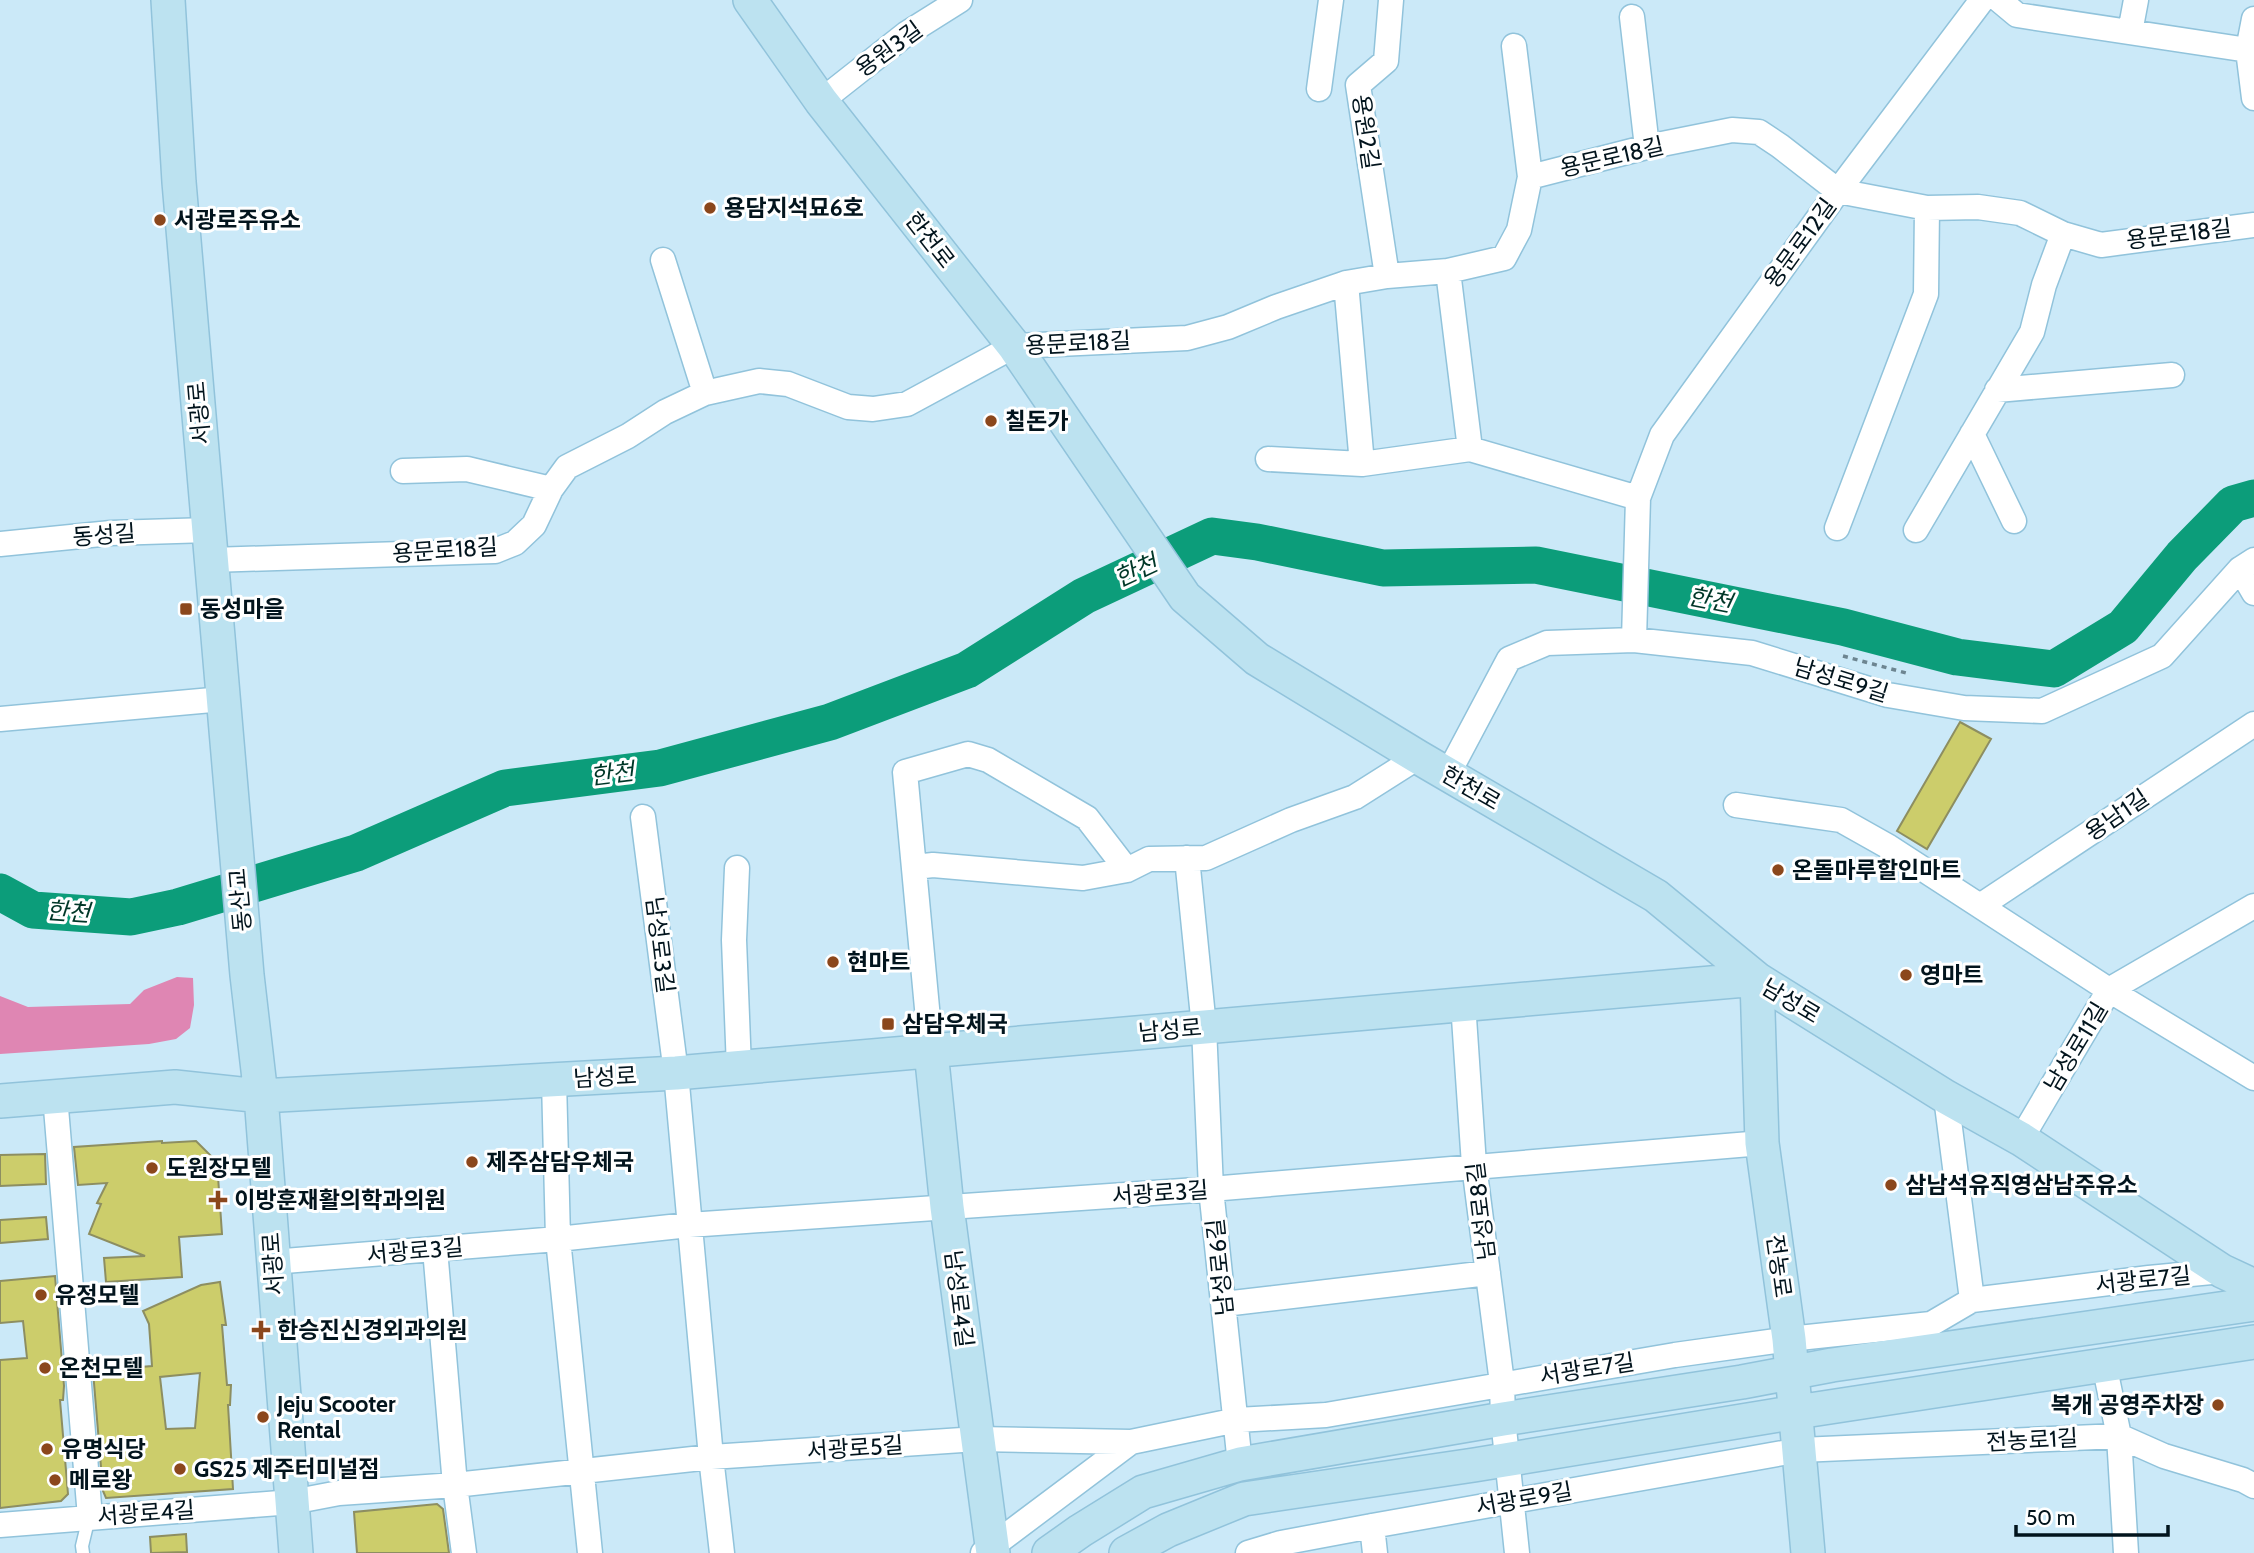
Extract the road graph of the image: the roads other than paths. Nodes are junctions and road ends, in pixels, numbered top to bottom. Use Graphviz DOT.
graph roads {
  1 [pos="167,0"];
  2 [pos="750,0"];
  3 [pos="960,0"];
  4 [pos="1331,0"];
  5 [pos="1391,0"];
  6 [pos="1982,0"];
  7 [pos="1999,0"];
  8 [pos="2136,0"];
  9 [pos="1632,17"];
  10 [pos="2254,19"];
  11 [pos="2130,32"];
  12 [pos="1514,46"];
  13 [pos="2248,50"];
  14 [pos="1319,89"];
  15 [pos="2254,98"];
  16 [pos="821,101"];
  17 [pos="1647,148"];
  18 [pos="1530,177"];
  19 [pos="1838,191"];
  20 [pos="1927,208"];
  21 [pos="2254,225"];
  22 [pos="2063,234"];
  23 [pos="663,260"];
  24 [pos="1448,271"];
  25 [pos="1387,276"];
  26 [pos="1346,284"];
  27 [pos="1014,346"];
  28 [pos="2172,375"];
  29 [pos="1997,390"];
  30 [pos="705,393"];
  31 [pos="1972,435"];
  32 [pos="1469,449"];
  33 [pos="1268,459"];
  34 [pos="1362,464"];
  35 [pos="403,471"];
  36 [pos="551,489"];
  37 [pos="1638,498"];
  38 [pos="2014,521"];
  39 [pos="1837,528"];
  40 [pos="1916,530"];
  41 [pos="0,544"];
  42 [pos="210,545"];
  43 [pos="2247,564"];
  44 [pos="2254,593"];
  45 [pos="1634,640"];
  46 [pos="223,699"];
  47 [pos="0,719"];
  48 [pos="2254,724"];
  49 [pos="1418,757"];
  50 [pos="1448,774"];
  51 [pos="1736,805"];
  52 [pos="643,817"];
  53 [pos="234,826"];
  54 [pos="1187,858"];
  55 [pos="737,867"];
  56 [pos="915,867"];
  57 [pos="1127,870"];
  58 [pos="1980,906"];
  59 [pos="2254,906"];
  60 [pos="247,975"];
  61 [pos="1757,979"];
  62 [pos="2109,990"];
  63 [pos="1462,1003"];
  64 [pos="1204,1027"];
  65 [pos="931,1051"];
  66 [pos="739,1068"];
  67 [pos="676,1073"];
  68 [pos="2254,1078"];
  69 [pos="554,1080"];
  70 [pos="55,1096"];
  71 [pos="261,1096"];
  72 [pos="1946,1097"];
  73 [pos="0,1101"];
  74 [pos="2021,1139"];
  75 [pos="1762,1143"];
  76 [pos="1474,1166"];
  77 [pos="1211,1189"];
  78 [pos="947,1207"];
  79 [pos="689,1226"];
  80 [pos="558,1239"];
  81 [pos="435,1249"];
  82 [pos="272,1262"];
  83 [pos="2222,1271"];
  84 [pos="1488,1273"];
  85 [pos="2254,1286"];
  86 [pos="1972,1300"];
  87 [pos="1224,1304"];
  88 [pos="2254,1304"];
  89 [pos="1789,1339"];
  90 [pos="2254,1342"];
  91 [pos="2104,1364"];
  92 [pos="1792,1373"];
  93 [pos="1502,1383"];
  94 [pos="1797,1412"];
  95 [pos="1503,1419"];
  96 [pos="1237,1420"];
  97 [pos="2119,1436"];
  98 [pos="977,1439"];
  99 [pos="1130,1442"];
  100 [pos="1800,1450"];
  101 [pos="711,1457"];
  102 [pos="1507,1458"];
  103 [pos="1240,1464"];
  104 [pos="581,1473"];
  105 [pos="455,1485"];
  106 [pos="2254,1486"];
  107 [pos="292,1502"];
  108 [pos="1511,1502"];
  109 [pos="90,1517"];
  110 [pos="0,1525"];
  111 [pos="1371,1526"];
  112 [pos="990,1551"];
  113 [pos="83,1553"];
  114 [pos="296,1553"];
  115 [pos="464,1553"];
  116 [pos="590,1553"];
  117 [pos="722,1553"];
  118 [pos="1049,1553"];
  119 [pos="1126,1553"];
  120 [pos="1248,1553"];
  121 [pos="1375,1553"];
  122 [pos="1517,1553"];
  123 [pos="1808,1553"];
  124 [pos="2126,1553"];
  1 -- 42 [label="street, 서광로"];
  2 -- 16 [label="street, 한천로"];
  3 -- 16 [label="street, 용원3길"];
  4 -- 14 [label="street"];
  5 -- 25 [label="street, 용원2길"];
  6 -- 19 [label="street, 용문로12길"];
  7 -- 11 [label="street"];
  8 -- 11 [label="street"];
  9 -- 17 [label="street"];
  10 -- 13 [label="street"];
  11 -- 13 [label="street"];
  12 -- 18 [label="street"];
  13 -- 15 [label="street"];
  16 -- 27 [label="street, 한천로"];
  17 -- 18 [label="street, 용문로18길"];
  17 -- 19 [label="street, 용문로18길"];
  18 -- 24 [label="street, 용문로18길"];
  19 -- 20 [label="street, 용문로18길"];
  19 -- 37 [label="street, 용문로12길"];
  20 -- 22 [label="street, 용문로18길"];
  20 -- 39 [label="street"];
  21 -- 22 [label="street, 용문로18길"];
  22 -- 29 [label="street"];
  23 -- 30 [label="street"];
  24 -- 25 [label="street, 용문로18길"];
  24 -- 32 [label="street"];
  25 -- 26 [label="street, 용문로18길"];
  26 -- 27 [label="street, 용문로18길"];
  26 -- 34 [label="street"];
  27 -- 30 [label="street, 용문로18길"];
  27 -- 49 [label="street, 한천로"];
  28 -- 29 [label="street"];
  29 -- 31 [label="street"];
  30 -- 36 [label="street, 용문로18길"];
  31 -- 38 [label="street"];
  31 -- 40 [label="street"];
  32 -- 34 [label="street"];
  32 -- 37 [label="street"];
  33 -- 34 [label="street"];
  35 -- 36 [label="street"];
  36 -- 42 [label="street, 용문로18길"];
  37 -- 45 [label="street, 용문로12길"];
  41 -- 42 [label="street, 동성길"];
  42 -- 46 [label="street, 서광로"];
  43 -- 44 [label="street"];
  43 -- 45 [label="street, 남성로9길"];
  45 -- 50 [label="street, 남성로9길"];
  46 -- 47 [label="street"];
  46 -- 53 [label="street, 서광로"];
  48 -- 58 [label="street, 용남1길"];
  49 -- 50 [label="street, 한천로"];
  49 -- 54 [label="street"];
  50 -- 61 [label="street, 한천로"];
  51 -- 58 [label="street"];
  52 -- 67 [label="street, 남성로3길"];
  53 -- 60 [label="street, 동산교"];
  54 -- 57 [label="street"];
  54 -- 64 [label="street, 남성로6길"];
  55 -- 66 [label="street"];
  56 -- 57 [label="street"];
  56 -- 57 [label="street"];
  56 -- 65 [label="street"];
  58 -- 62 [label="street"];
  59 -- 62 [label="street, 남성로11길"];
  60 -- 71 [label="street, 서광로"];
  61 -- 63 [label="street, 남성로"];
  61 -- 72 [label="street, 남성로"];
  61 -- 75 [label="street, 전농로"];
  62 -- 68 [label="street"];
  62 -- 74 [label="street, 남성로11길"];
  63 -- 64 [label="street, 남성로"];
  63 -- 76 [label="street, 남성로8길"];
  64 -- 65 [label="street, 남성로"];
  64 -- 77 [label="street, 남성로6길"];
  65 -- 66 [label="street, 남성로"];
  65 -- 78 [label="street, 남성로4길"];
  66 -- 67 [label="street, 남성로"];
  67 -- 69 [label="street, 남성로"];
  67 -- 79 [label="street"];
  69 -- 71 [label="street, 남성로"];
  69 -- 80 [label="street"];
  70 -- 71 [label="street, 남성로"];
  70 -- 73 [label="street, 남성로"];
  70 -- 109 [label="street"];
  71 -- 82 [label="street, 서광로"];
  72 -- 74 [label="street, 남성로"];
  72 -- 86 [label="street"];
  74 -- 83 [label="street, 남성로"];
  75 -- 76 [label="street, 서광로3길"];
  75 -- 89 [label="street, 전농로"];
  76 -- 77 [label="street, 서광로3길"];
  76 -- 84 [label="street, 남성로8길"];
  77 -- 78 [label="street, 서광로3길"];
  77 -- 87 [label="street, 남성로6길"];
  78 -- 79 [label="street, 서광로3길"];
  78 -- 98 [label="street, 남성로4길"];
  79 -- 80 [label="street, 서광로3길"];
  79 -- 101 [label="street"];
  80 -- 81 [label="street, 서광로3길"];
  80 -- 104 [label="street"];
  81 -- 82 [label="street, 서광로3길"];
  81 -- 105 [label="street"];
  82 -- 107 [label="street, 서광로"];
  83 -- 85 [label="street, 남성로"];
  83 -- 86 [label="street, 서광로7길"];
  84 -- 87 [label="street"];
  84 -- 93 [label="street, 남성로8길"];
  86 -- 89 [label="street, 서광로7길"];
  87 -- 96 [label="street, 남성로6길"];
  88 -- 92 [label="street"];
  89 -- 92 [label="street, 전농로"];
  89 -- 93 [label="street, 서광로7길"];
  90 -- 91 [label="street"];
  91 -- 94 [label="street"];
  91 -- 97 [label="street"];
  92 -- 94 [label="street, 전농로"];
  92 -- 95 [label="street"];
  93 -- 95 [label="street, 남성로8길"];
  93 -- 96 [label="street, 서광로7길"];
  94 -- 100 [label="street, 전농로"];
  94 -- 102 [label="street"];
  95 -- 102 [label="street, 남성로8길"];
  95 -- 103 [label="street"];
  96 -- 99 [label="street, 서광로7길"];
  96 -- 103 [label="street, 남성로6길"];
  97 -- 100 [label="street, 전농로1길"];
  97 -- 106 [label="street, 전농로1길"];
  97 -- 124 [label="street"];
  98 -- 99 [label="street, 서광로5길"];
  98 -- 101 [label="street, 서광로5길"];
  98 -- 112 [label="street, 남성로4길"];
  99 -- 112 [label="street, 서광로7길"];
  100 -- 108 [label="street, 서광로9길"];
  100 -- 123 [label="street, 전농로"];
  101 -- 104 [label="street, 서광로5길"];
  101 -- 117 [label="street"];
  102 -- 108 [label="street, 남성로8길"];
  102 -- 119 [label="street"];
  103 -- 118 [label="street"];
  104 -- 105 [label="street, 서광로5길"];
  104 -- 116 [label="street"];
  105 -- 107 [label="street, 서광로5길"];
  105 -- 115 [label="street"];
  107 -- 109 [label="street, 서광로4길"];
  107 -- 114 [label="street, 서광로"];
  108 -- 111 [label="street, 서광로9길"];
  108 -- 122 [label="street, 남성로8길"];
  109 -- 110 [label="street, 서광로4길"];
  109 -- 113 [label="lane"];
  111 -- 120 [label="street, 서광로9길"];
  111 -- 121 [label="street"];
}
